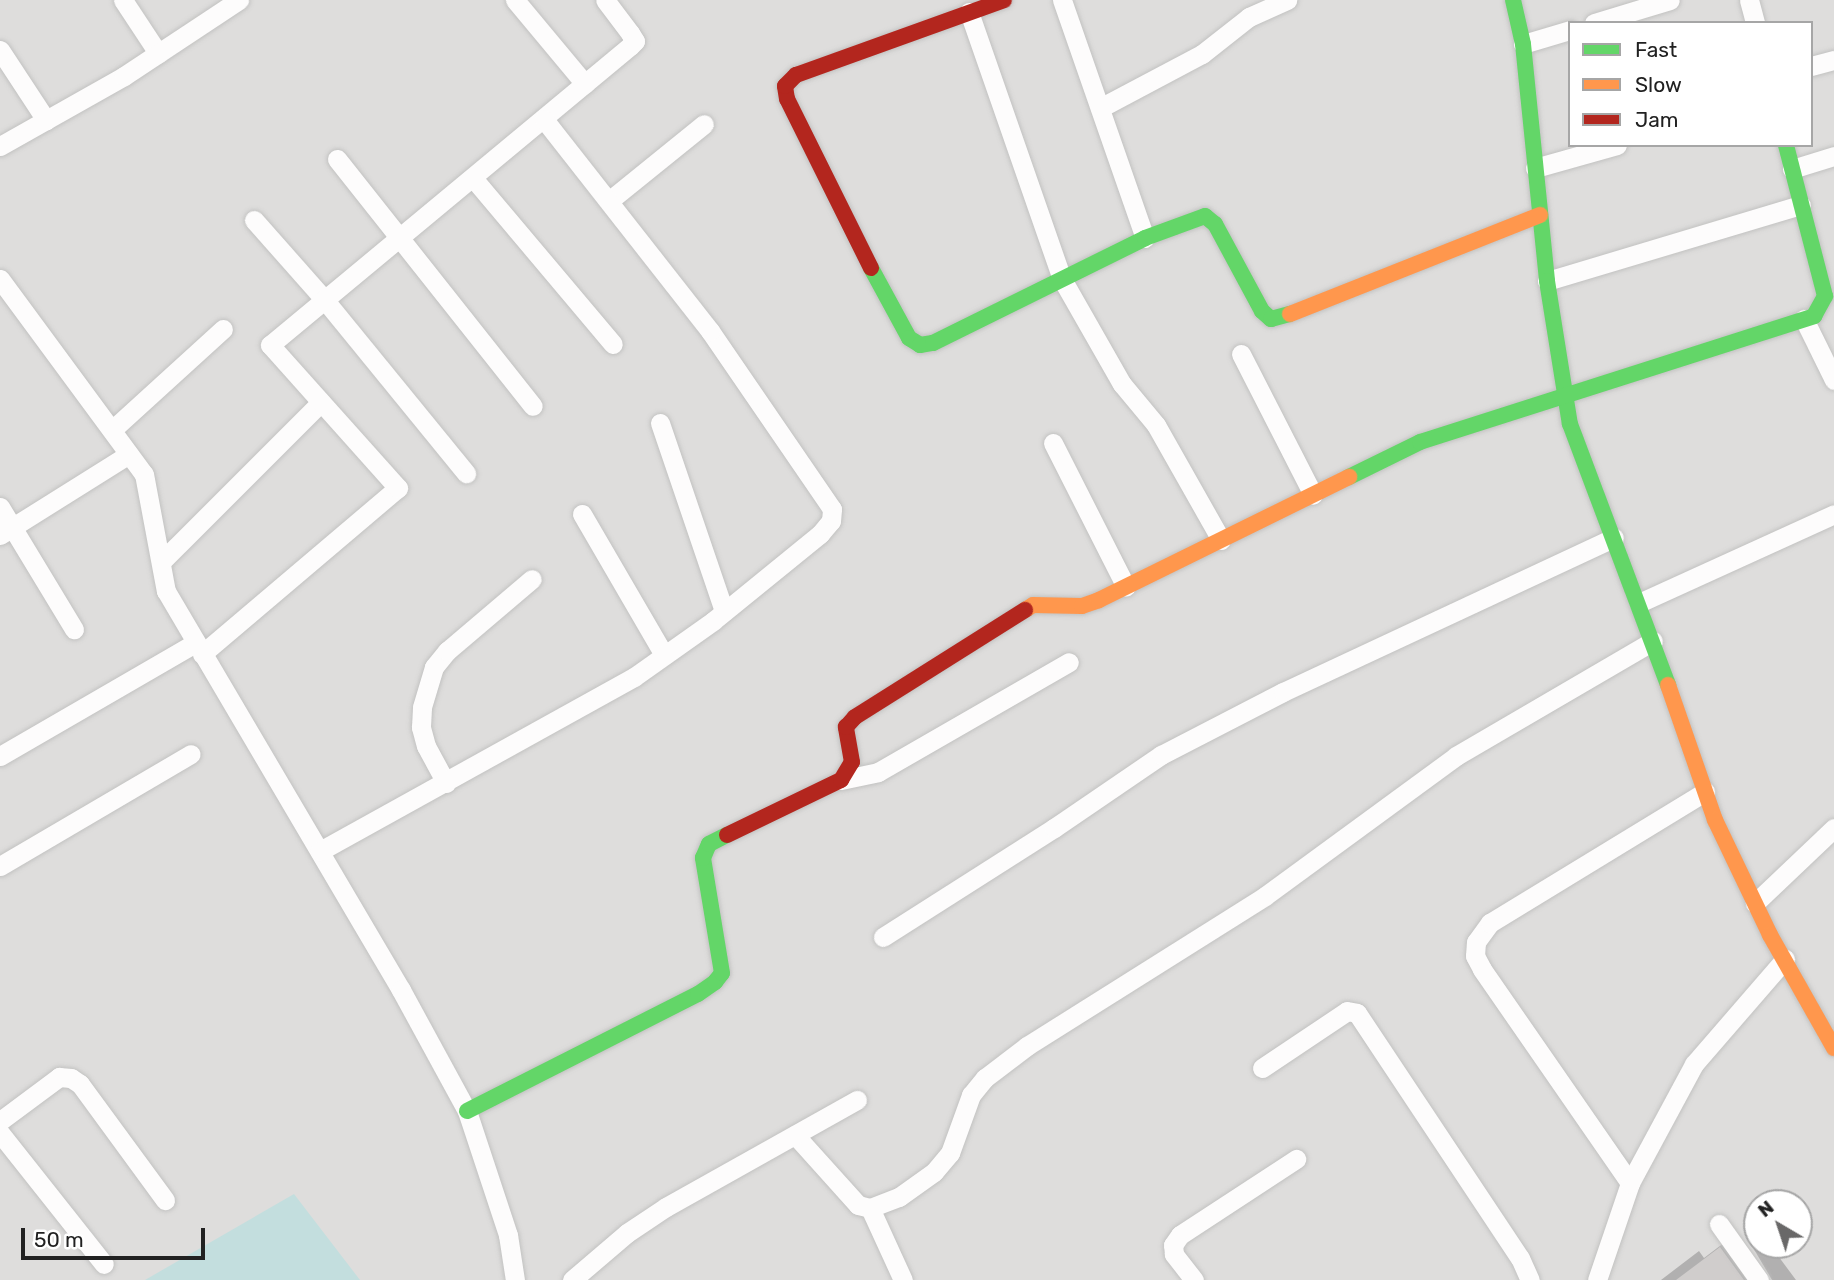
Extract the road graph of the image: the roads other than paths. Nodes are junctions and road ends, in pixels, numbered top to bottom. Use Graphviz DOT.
graph roads {
  1 [pos="123,0"];
  2 [pos="239,0"];
  3 [pos="515,0"];
  4 [pos="606,0"];
  5 [pos="1004,0"];
  6 [pos="1062,0"];
  7 [pos="1287,0"];
  8 [pos="1513,0"];
  9 [pos="1670,0"];
  10 [pos="1749,0"];
  11 [pos="969,12"];
  12 [pos="1601,21"];
  13 [pos="1754,21"];
  14 [pos="1568,31"];
  15 [pos="1522,44"];
  16 [pos="0,50"];
  17 [pos="158,53"];
  18 [pos="1834,60"];
  19 [pos="1813,65"];
  20 [pos="585,84"];
  21 [pos="1100,108"];
  22 [pos="544,118"];
  23 [pos="46,120"];
  24 [pos="704,124"];
  25 [pos="0,146"];
  26 [pos="1610,147"];
  27 [pos="1786,147"];
  28 [pos="1834,156"];
  29 [pos="337,159"];
  30 [pos="1535,167"];
  31 [pos="1792,169"];
  32 [pos="472,178"];
  33 [pos="609,201"];
  34 [pos="1801,205"];
  35 [pos="1540,215"];
  36 [pos="254,220"];
  37 [pos="1145,238"];
  38 [pos="398,239"];
  39 [pos="1826,265"];
  40 [pos="0,279"];
  41 [pos="1062,279"];
  42 [pos="1547,281"];
  43 [pos="324,299"];
  44 [pos="7,302"];
  45 [pos="1804,320"];
  46 [pos="223,329"];
  47 [pos="613,344"];
  48 [pos="1241,354"];
  49 [pos="1834,380"];
  50 [pos="1566,395"];
  51 [pos="321,402"];
  52 [pos="533,406"];
  53 [pos="660,423"];
  54 [pos="112,430"];
  55 [pos="1053,443"];
  56 [pos="129,454"];
  57 [pos="466,473"];
  58 [pos="1313,495"];
  59 [pos="0,507"];
  60 [pos="582,514"];
  61 [pos="1834,514"];
  62 [pos="6,531"];
  63 [pos="1614,538"];
  64 [pos="1221,540"];
  65 [pos="161,562"];
  66 [pos="532,579"];
  67 [pos="1126,587"];
  68 [pos="1639,603"];
  69 [pos="724,611"];
  70 [pos="74,629"];
  71 [pos="1653,641"];
  72 [pos="198,649"];
  73 [pos="664,655"];
  74 [pos="1069,662"];
  75 [pos="191,754"];
  76 [pos="0,756"];
  77 [pos="841,780"];
  78 [pos="446,783"];
  79 [pos="1705,792"];
  80 [pos="1834,828"];
  81 [pos="320,850"];
  82 [pos="0,866"];
  83 [pos="1755,903"];
  84 [pos="883,937"];
  85 [pos="1784,959"];
  86 [pos="1834,1048"];
  87 [pos="1262,1068"];
  88 [pos="858,1100"];
  89 [pos="467,1111"];
  90 [pos="0,1121"];
  91 [pos="0,1133"];
  92 [pos="795,1135"];
  93 [pos="1296,1159"];
  94 [pos="1630,1182"];
  95 [pos="165,1200"];
  96 [pos="870,1208"];
  97 [pos="1719,1224"];
  98 [pos="104,1264"];
  99 [pos="515,1280"];
  100 [pos="572,1280"];
  101 [pos="903,1280"];
  102 [pos="1194,1280"];
  103 [pos="1530,1280"];
  104 [pos="1597,1280"];
  105 [pos="1759,1280"];
  1 -- 17 [label="street"];
  2 -- 17 [label="street"];
  3 -- 20 [label="street"];
  4 -- 20 [label="street"];
  5 -- 11 [label="street"];
  6 -- 21 [label="street"];
  7 -- 21 [label="street"];
  8 -- 15 [label="street"];
  9 -- 12 [label="street"];
  10 -- 13 [label="street"];
  11 -- 41 [label="street"];
  11 -- 41 [label="street"];
  14 -- 15 [label="street"];
  15 -- 30 [label="street"];
  16 -- 23 [label="street"];
  17 -- 23 [label="street"];
  18 -- 19 [label="street"];
  20 -- 22 [label="street"];
  21 -- 37 [label="street"];
  22 -- 32 [label="street"];
  22 -- 33 [label="street"];
  23 -- 25 [label="street"];
  24 -- 33 [label="street"];
  26 -- 30 [label="street"];
  27 -- 31 [label="street"];
  28 -- 31 [label="street"];
  29 -- 38 [label="street"];
  30 -- 35 [label="street"];
  31 -- 34 [label="street"];
  32 -- 38 [label="street"];
  32 -- 47 [label="street"];
  33 -- 69 [label="street"];
  34 -- 39 [label="street"];
  34 -- 42 [label="street"];
  35 -- 37 [label="street"];
  35 -- 42 [label="street"];
  36 -- 43 [label="street"];
  37 -- 41 [label="street"];
  38 -- 43 [label="street"];
  38 -- 52 [label="street"];
  39 -- 45 [label="street"];
  40 -- 44 [label="street"];
  41 -- 64 [label="street"];
  42 -- 50 [label="street"];
  43 -- 51 [label="street"];
  43 -- 57 [label="street"];
  44 -- 54 [label="street"];
  45 -- 49 [label="street"];
  45 -- 50 [label="street"];
  46 -- 54 [label="street"];
  48 -- 58 [label="street"];
  50 -- 58 [label="street"];
  50 -- 63 [label="street"];
  51 -- 65 [label="street"];
  51 -- 72 [label="street"];
  53 -- 69 [label="street"];
  54 -- 56 [label="street"];
  55 -- 67 [label="street"];
  56 -- 62 [label="street"];
  56 -- 65 [label="street"];
  58 -- 64 [label="street"];
  59 -- 62 [label="street"];
  60 -- 73 [label="street"];
  61 -- 68 [label="street"];
  62 -- 70 [label="street"];
  63 -- 68 [label="street"];
  63 -- 84 [label="street"];
  64 -- 67 [label="street"];
  65 -- 72 [label="street"];
  66 -- 78 [label="street"];
  67 -- 77 [label="street"];
  68 -- 71 [label="street"];
  69 -- 73 [label="street"];
  71 -- 79 [label="street"];
  71 -- 96 [label="street"];
  72 -- 76 [label="street"];
  72 -- 81 [label="street"];
  73 -- 78 [label="street"];
  74 -- 77 [label="street"];
  75 -- 82 [label="street"];
  77 -- 89 [label="street"];
  78 -- 81 [label="street"];
  79 -- 83 [label="street"];
  79 -- 94 [label="street"];
  80 -- 83 [label="street"];
  81 -- 89 [label="street"];
  83 -- 85 [label="street"];
  85 -- 86 [label="street"];
  85 -- 94 [label="street"];
  87 -- 103 [label="street"];
  88 -- 92 [label="street"];
  89 -- 99 [label="street"];
  90 -- 95 [label="street"];
  91 -- 98 [label="street"];
  92 -- 96 [label="street"];
  92 -- 100 [label="street"];
  93 -- 102 [label="street"];
  94 -- 104 [label="street"];
  96 -- 101 [label="street"];
  97 -- 105 [label="street"];
}
